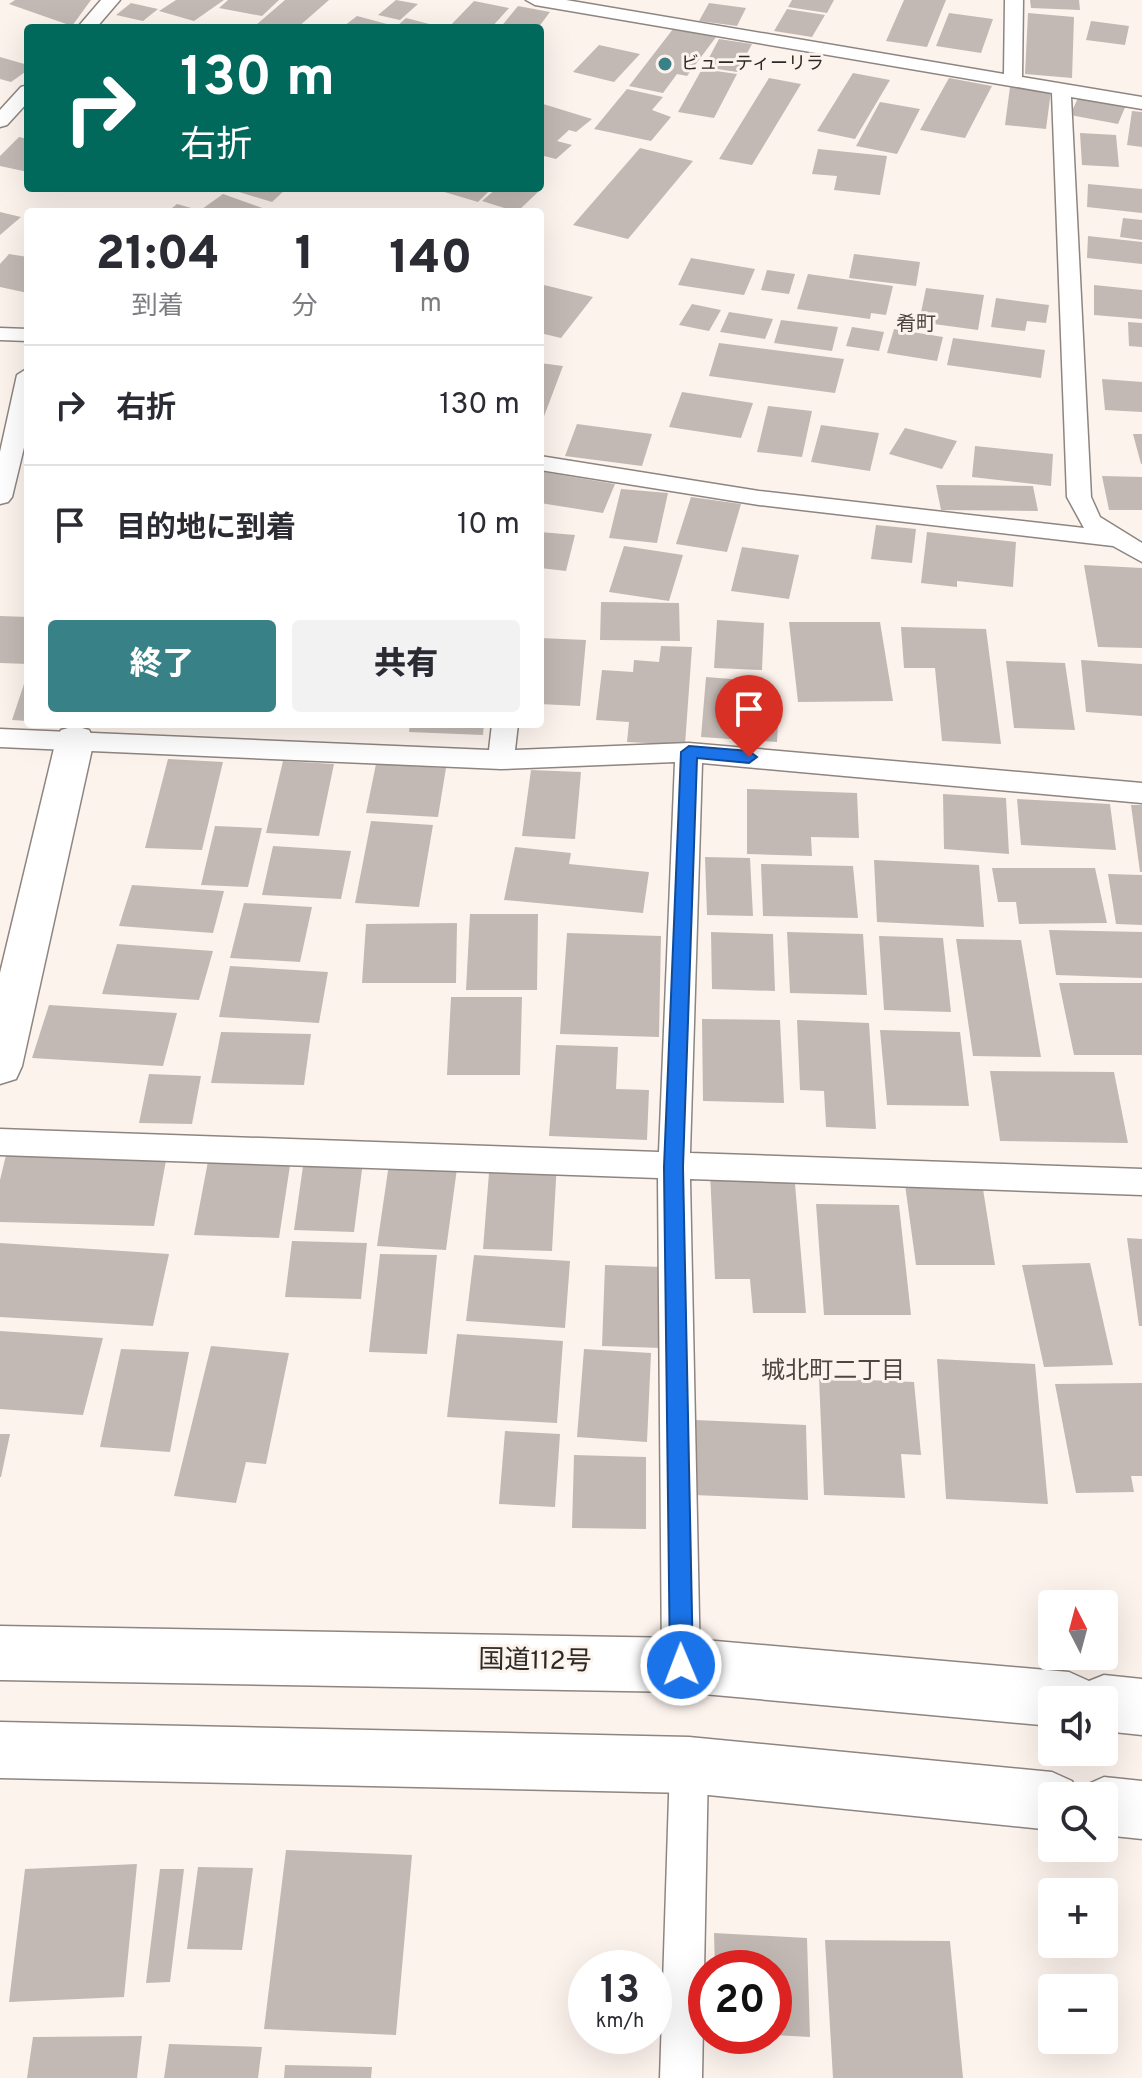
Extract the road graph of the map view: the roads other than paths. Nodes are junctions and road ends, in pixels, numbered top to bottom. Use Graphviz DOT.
graph roads {
  1 [pos="111,0"];
  2 [pos="535,0"];
  3 [pos="1014,0"];
  4 [pos="90,24"];
  5 [pos="1013,81"];
  6 [pos="1061,87"];
  7 [pos="24,95"];
  8 [pos="1142,103"];
  9 [pos="0,121"];
  10 [pos="0,334"];
  11 [pos="24,335"];
  12 [pos="24,418"];
  13 [pos="544,464"];
  14 [pos="0,497"];
  15 [pos="1116,539"];
  16 [pos="1142,554"];
  17 [pos="505,728"];
  18 [pos="0,738"];
  19 [pos="75,740"];
  20 [pos="689,752"];
  21 [pos="501,760"];
  22 [pos="1142,793"];
  23 [pos="0,1066"];
  24 [pos="0,1142"];
  25 [pos="674,1167"];
  26 [pos="1142,1182"];
  27 [pos="0,1653"];
  28 [pos="681,1665"];
  29 [pos="1038,1697"];
  30 [pos="1118,1704"];
  31 [pos="1142,1707"];
  32 [pos="0,1750"];
  33 [pos="689,1765"];
  34 [pos="1038,1800"];
  35 [pos="1118,1807"];
  36 [pos="1142,1810"];
  37 [pos="681,2078"];
  1 -- 4 [label="lane"];
  2 -- 5 [label="lane"];
  3 -- 5 [label="lane"];
  5 -- 6 [label="lane"];
  6 -- 8 [label="lane"];
  6 -- 15 [label="lane"];
  7 -- 9 [label="lane"];
  10 -- 11 [label="lane"];
  12 -- 14 [label="lane"];
  13 -- 15 [label="lane"];
  15 -- 16 [label="lane"];
  17 -- 21 [label="lane"];
  18 -- 19 [label="lane"];
  19 -- 21 [label="lane"];
  19 -- 23 [label="main road"];
  20 -- 21 [label="lane"];
  20 -- 22 [label="lane"];
  20 -- 25 [label="lane"];
  24 -- 25 [label="lane"];
  25 -- 26 [label="lane"];
  25 -- 28 [label="lane"];
  27 -- 28 [label="main road, 国道112号"];
  28 -- 29 [label="main road, 国道112号"];
  30 -- 31 [label="main road"];
  32 -- 33 [label="main road"];
  33 -- 34 [label="main road"];
  33 -- 37 [label="lane"];
  35 -- 36 [label="main road"];
}
